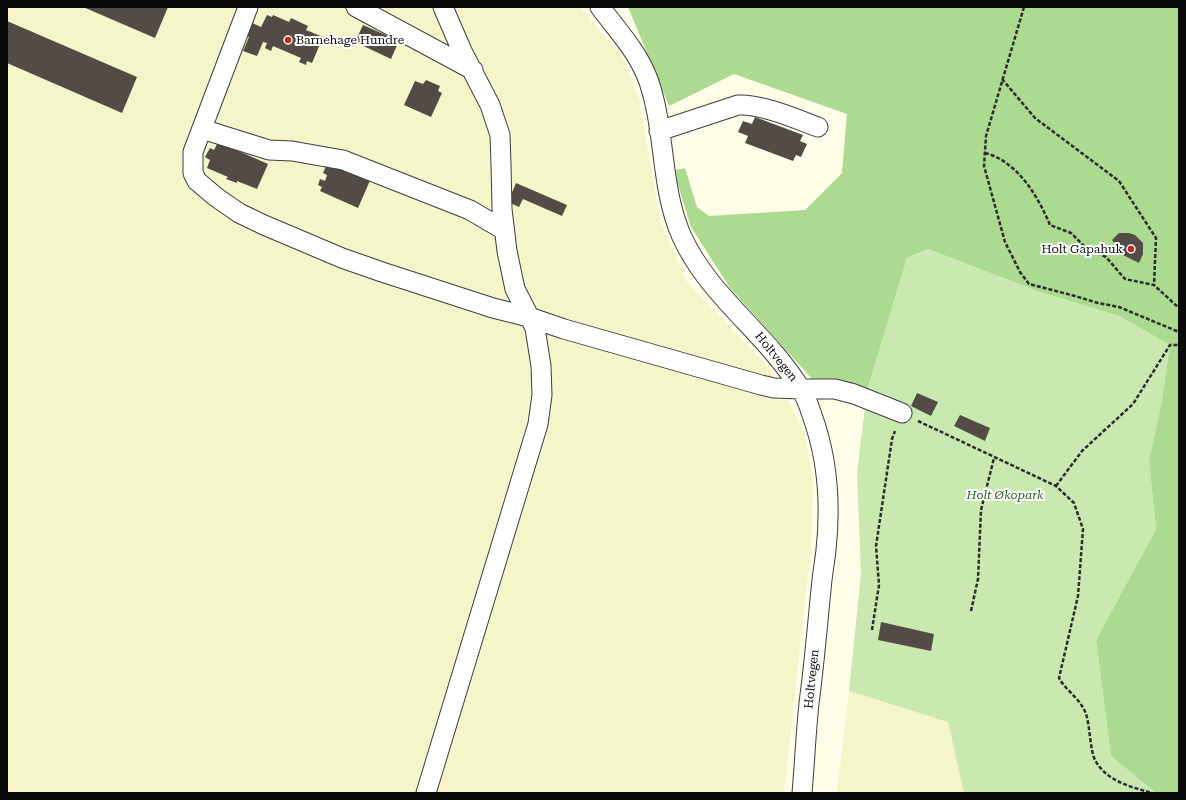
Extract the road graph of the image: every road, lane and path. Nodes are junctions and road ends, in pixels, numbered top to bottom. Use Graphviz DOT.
graph roads {
  1 [pos="248,7"];
  2 [pos="356,7"];
  3 [pos="443,7"];
  4 [pos="600,7"];
  5 [pos="1024,7"];
  6 [pos="473,70"];
  7 [pos="1002,79"];
  8 [pos="818,127"];
  9 [pos="202,129"];
  10 [pos="659,131"];
  11 [pos="985,153"];
  12 [pos="504,230"];
  13 [pos="1154,285"];
  14 [pos="1179,308"];
  15 [pos="529,317"];
  16 [pos="1179,332"];
  17 [pos="1179,345"];
  18 [pos="802,389"];
  19 [pos="902,413"];
  20 [pos="994,458"];
  21 [pos="1056,486"];
  22 [pos="971,611"];
  23 [pos="872,630"];
  24 [pos="426,793"];
  25 [pos="802,793"];
  26 [pos="1152,793"];
  1 -- 9 [label="street"];
  2 -- 6 [label="street"];
  3 -- 6 [label="street"];
  4 -- 10 [label="street, Holtvegen"];
  5 -- 7 [label="path"];
  6 -- 12 [label="street"];
  7 -- 11 [label="path"];
  7 -- 13 [label="path"];
  8 -- 10 [label="street"];
  9 -- 12 [label="street"];
  9 -- 15 [label="street"];
  10 -- 18 [label="street, Holtvegen"];
  11 -- 13 [label="path"];
  11 -- 16 [label="path"];
  12 -- 15 [label="street"];
  13 -- 14 [label="path"];
  15 -- 18 [label="street"];
  15 -- 24 [label="street"];
  17 -- 21 [label="path"];
  18 -- 19 [label="street"];
  18 -- 25 [label="street, Holtvegen"];
  19 -- 20 [label="path"];
  19 -- 23 [label="path"];
  20 -- 21 [label="path"];
  20 -- 22 [label="path"];
  21 -- 26 [label="path"];
}
